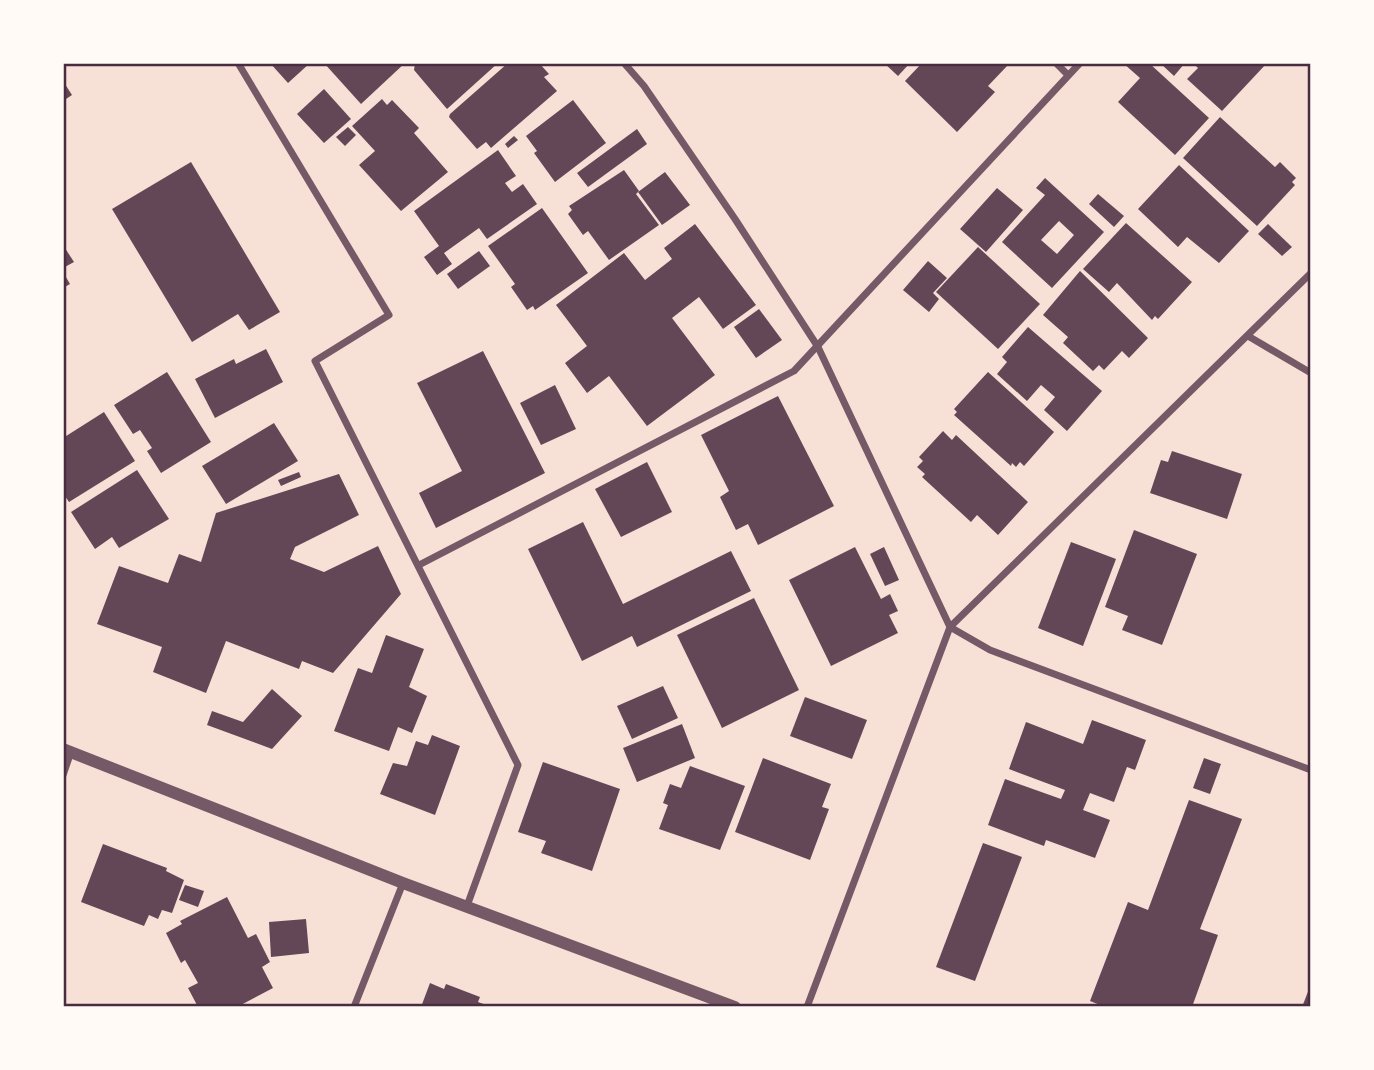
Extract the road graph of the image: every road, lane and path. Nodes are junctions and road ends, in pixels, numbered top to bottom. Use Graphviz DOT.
graph roads {
  1 [pos="238,63"];
  2 [pos="624,63"];
  3 [pos="1056,63"];
  4 [pos="1080,63"];
  5 [pos="1068,75"];
  6 [pos="1311,273"];
  7 [pos="1248,336"];
  8 [pos="818,347"];
  9 [pos="1311,373"];
  10 [pos="419,565"];
  11 [pos="950,627"];
  12 [pos="67,751"];
  13 [pos="1311,770"];
  14 [pos="63,775"];
  15 [pos="403,883"];
  16 [pos="467,906"];
  17 [pos="354,1007"];
  18 [pos="735,1007"];
  19 [pos="807,1007"];
  1 -- 10 [label="street"];
  2 -- 8 [label="street"];
  3 -- 5 [label="street"];
  4 -- 5 [label="street"];
  5 -- 8 [label="street"];
  6 -- 7 [label="street"];
  7 -- 9 [label="street"];
  7 -- 11 [label="street"];
  8 -- 10 [label="street"];
  8 -- 11 [label="street"];
  10 -- 16 [label="street"];
  11 -- 13 [label="street"];
  11 -- 19 [label="street"];
  12 -- 14 [label="street"];
  12 -- 15 [label="street"];
  15 -- 16 [label="street"];
  15 -- 17 [label="street"];
  16 -- 18 [label="street"];
}
